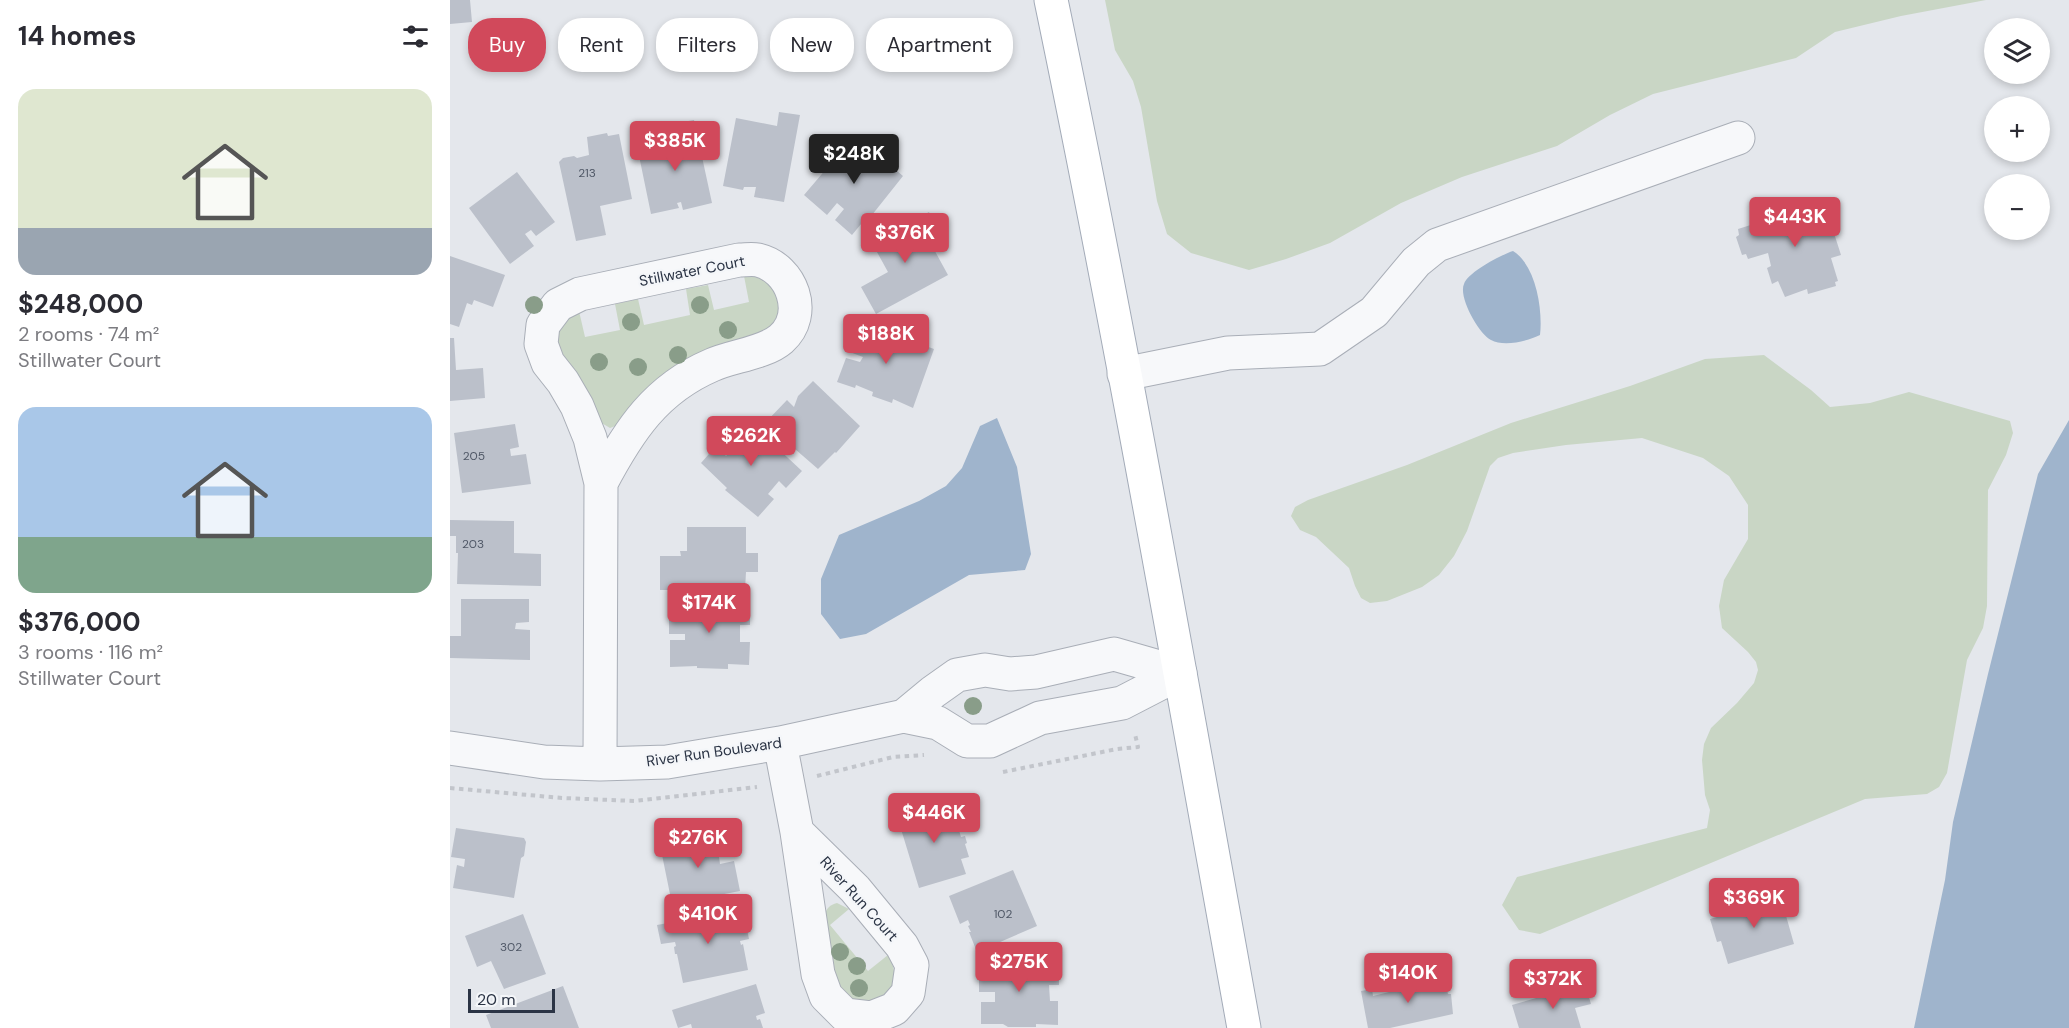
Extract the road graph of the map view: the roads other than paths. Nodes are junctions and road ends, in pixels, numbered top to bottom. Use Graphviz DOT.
graph roads {
  1 [pos="1050,0"];
  2 [pos="1738,138"];
  3 [pos="1124,374"];
  4 [pos="601,483"];
  5 [pos="1180,673"];
  6 [pos="904,716"];
  7 [pos="780,743"];
  8 [pos="450,748"];
  9 [pos="600,764"];
  10 [pos="797,832"];
  11 [pos="1244,1028"];
  1 -- 3 [label="main road"];
  2 -- 3 [label="street"];
  3 -- 5 [label="main road"];
  4 -- 4 [label="street, Stillwater Court"];
  4 -- 9 [label="street, Stillwater Court"];
  5 -- 6 [label="street, River Run Boulevard"];
  5 -- 6 [label="street, River Run Boulevard"];
  5 -- 11 [label="main road"];
  6 -- 7 [label="street, River Run Boulevard"];
  7 -- 9 [label="street, River Run Boulevard"];
  7 -- 10 [label="street, River Run Court"];
  8 -- 9 [label="street, River Run Boulevard"];
  10 -- 10 [label="street, River Run Court"];
}
